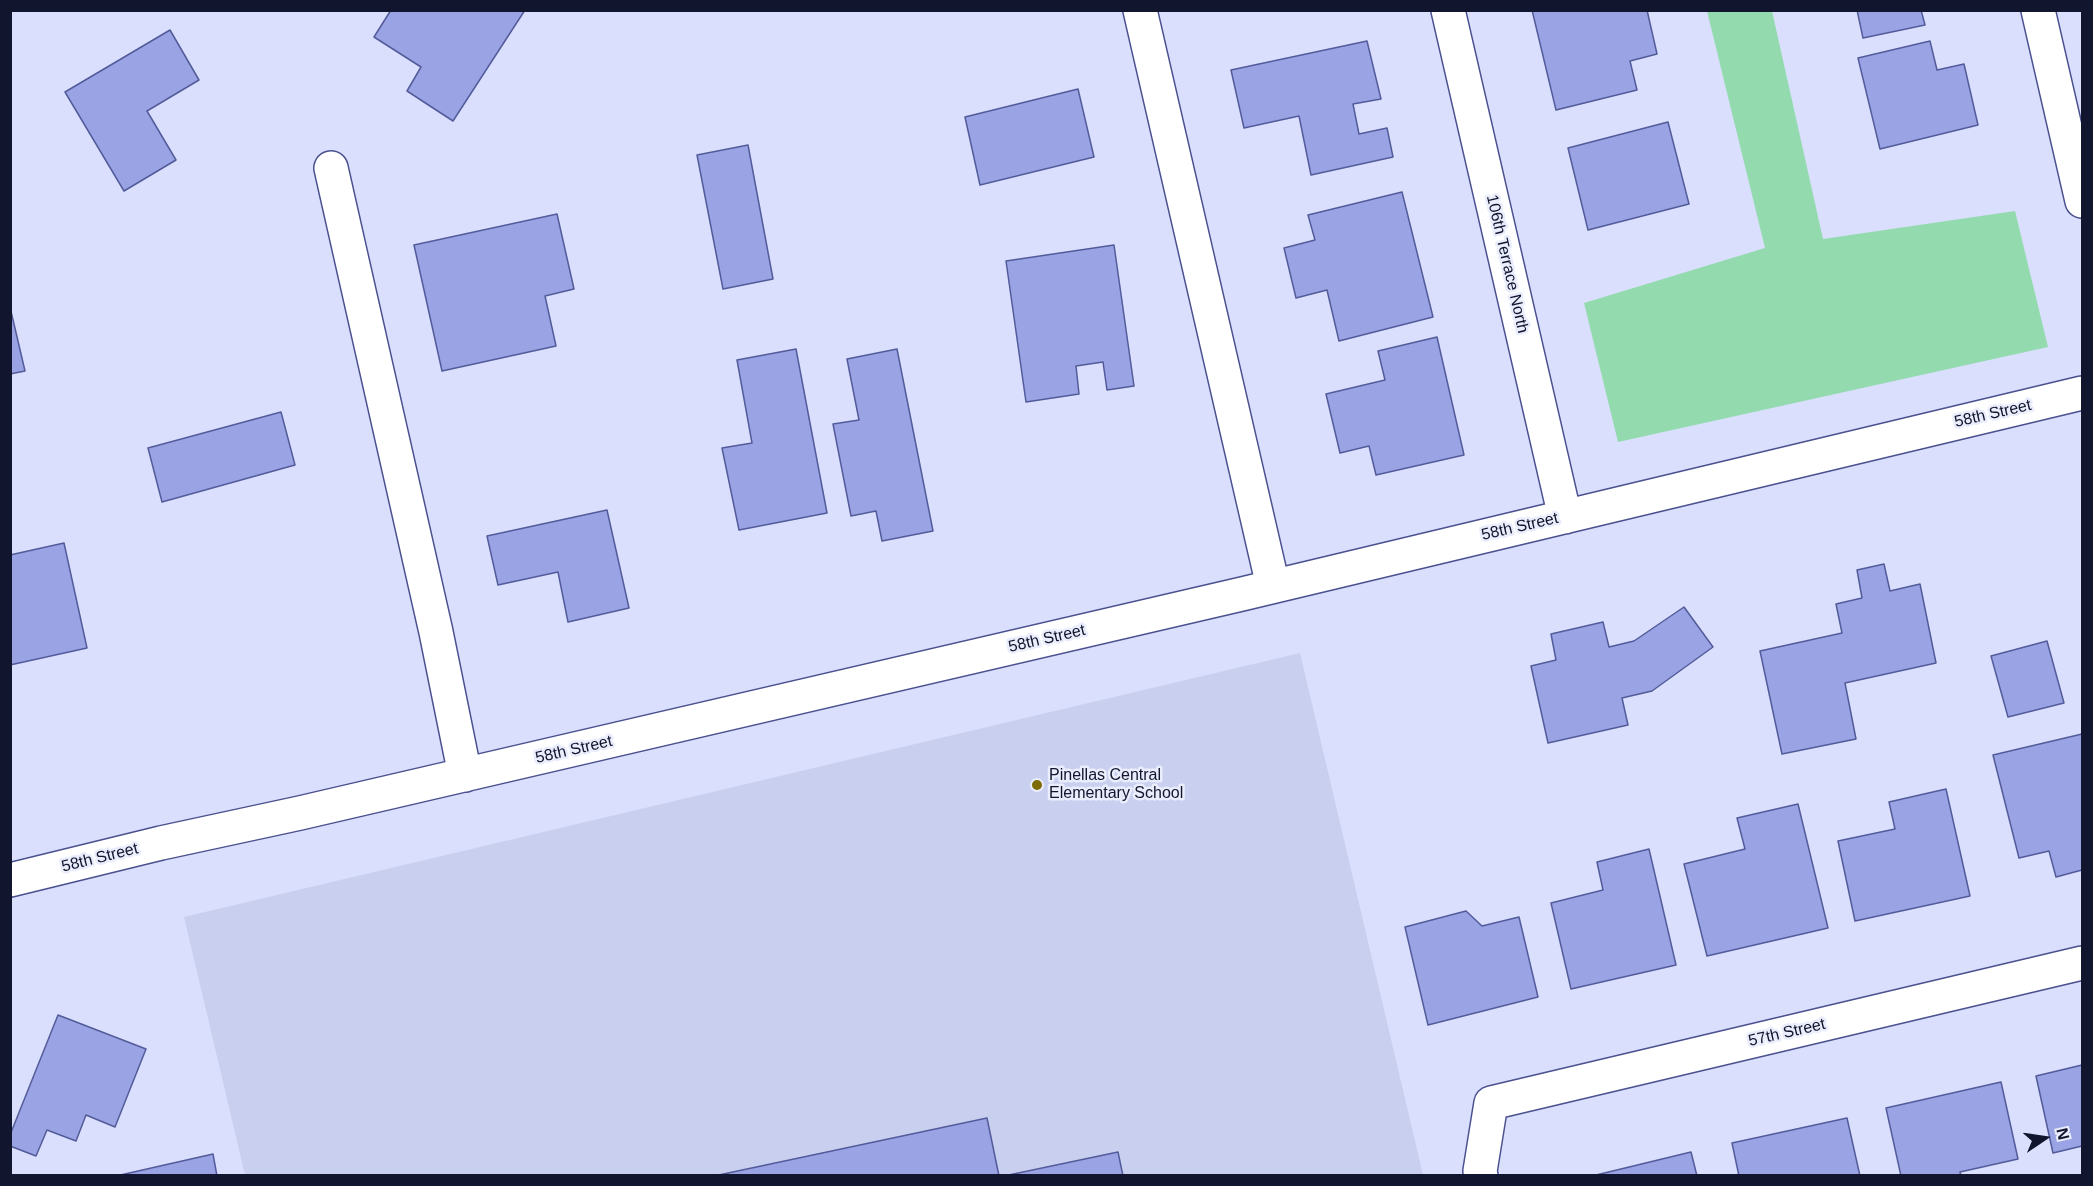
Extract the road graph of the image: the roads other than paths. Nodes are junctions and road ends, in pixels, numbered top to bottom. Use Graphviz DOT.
graph roads {
  1 [pos="1140,10"];
  2 [pos="1448,10"];
  3 [pos="2038,10"];
  4 [pos="331,168"];
  5 [pos="2082,201"];
  6 [pos="2082,393"];
  7 [pos="1565,517"];
  8 [pos="1273,586"];
  9 [pos="465,775"];
  10 [pos="10,880"];
  11 [pos="2082,963"];
  12 [pos="1481,1176"];
  1 -- 8 [label="street"];
  2 -- 7 [label="street, 106th Terrace North"];
  3 -- 5 [label="street"];
  4 -- 9 [label="street"];
  6 -- 7 [label="street, 58th Street"];
  7 -- 8 [label="street, 58th Street"];
  8 -- 9 [label="street, 58th Street"];
  9 -- 10 [label="street, 58th Street"];
  11 -- 12 [label="street, 57th Street"];
}
